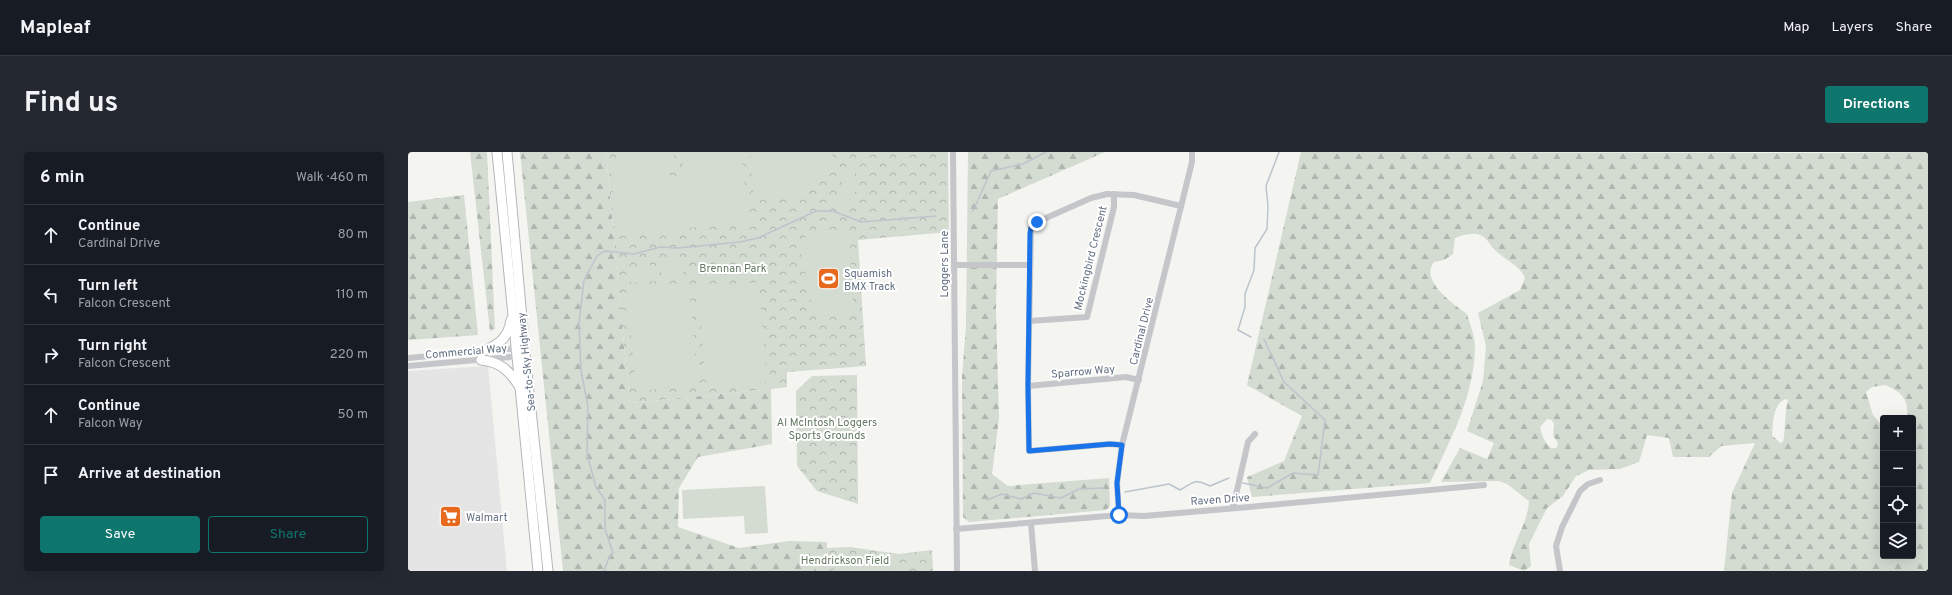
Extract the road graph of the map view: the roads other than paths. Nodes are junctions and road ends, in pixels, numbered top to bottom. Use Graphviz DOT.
graph roads {
  1 [pos="497,152"];
  2 [pos="507,152"];
  3 [pos="953,152"];
  4 [pos="1192,152"];
  5 [pos="1114,194"];
  6 [pos="1181,206"];
  7 [pos="954,265"];
  8 [pos="1029,265"];
  9 [pos="512,307"];
  10 [pos="1029,321"];
  11 [pos="521,352"];
  12 [pos="481,356"];
  13 [pos="408,358"];
  14 [pos="408,366"];
  15 [pos="1139,380"];
  16 [pos="1028,386"];
  17 [pos="520,387"];
  18 [pos="1255,434"];
  19 [pos="1122,445"];
  20 [pos="1600,480"];
  21 [pos="1484,485"];
  22 [pos="1233,508"];
  23 [pos="1119,515"];
  24 [pos="1031,523"];
  25 [pos="956,529"];
  26 [pos="538,571"];
  27 [pos="548,571"];
  28 [pos="957,571"];
  29 [pos="1035,571"];
  30 [pos="1560,571"];
  1 -- 9 [label="highway, Sea-to-Sky Highway"];
  2 -- 11 [label="highway, Sea-to-Sky Highway"];
  3 -- 7 [label="street, Loggers Lane"];
  4 -- 6 [label="street, Cardinal Drive"];
  5 -- 6 [label="street"];
  5 -- 8 [label="street"];
  5 -- 10 [label="street, Mockingbird Crescent"];
  6 -- 15 [label="street, Cardinal Drive"];
  7 -- 8 [label="street"];
  7 -- 25 [label="street, Loggers Lane"];
  8 -- 10 [label="street"];
  9 -- 11 [label="highway"];
  9 -- 12 [label="highway"];
  10 -- 16 [label="street"];
  11 -- 12 [label="street, Commercial Way"];
  11 -- 17 [label="highway, Sea-to-Sky Highway"];
  11 -- 27 [label="highway, Sea-to-Sky Highway"];
  12 -- 13 [label="street, Commercial Way"];
  12 -- 14 [label="street, Commercial Way"];
  12 -- 17 [label="highway"];
  15 -- 16 [label="street, Sparrow Way"];
  15 -- 19 [label="street, Cardinal Drive"];
  16 -- 19 [label="street"];
  17 -- 26 [label="highway, Sea-to-Sky Highway"];
  18 -- 22 [label="street"];
  19 -- 23 [label="street, Cardinal Drive"];
  20 -- 30 [label="street"];
  21 -- 22 [label="street, Raven Drive"];
  22 -- 23 [label="street, Raven Drive"];
  23 -- 24 [label="street, Raven Drive"];
  24 -- 25 [label="street, Raven Drive"];
  24 -- 29 [label="street"];
  25 -- 28 [label="street, Loggers Lane"];
}
